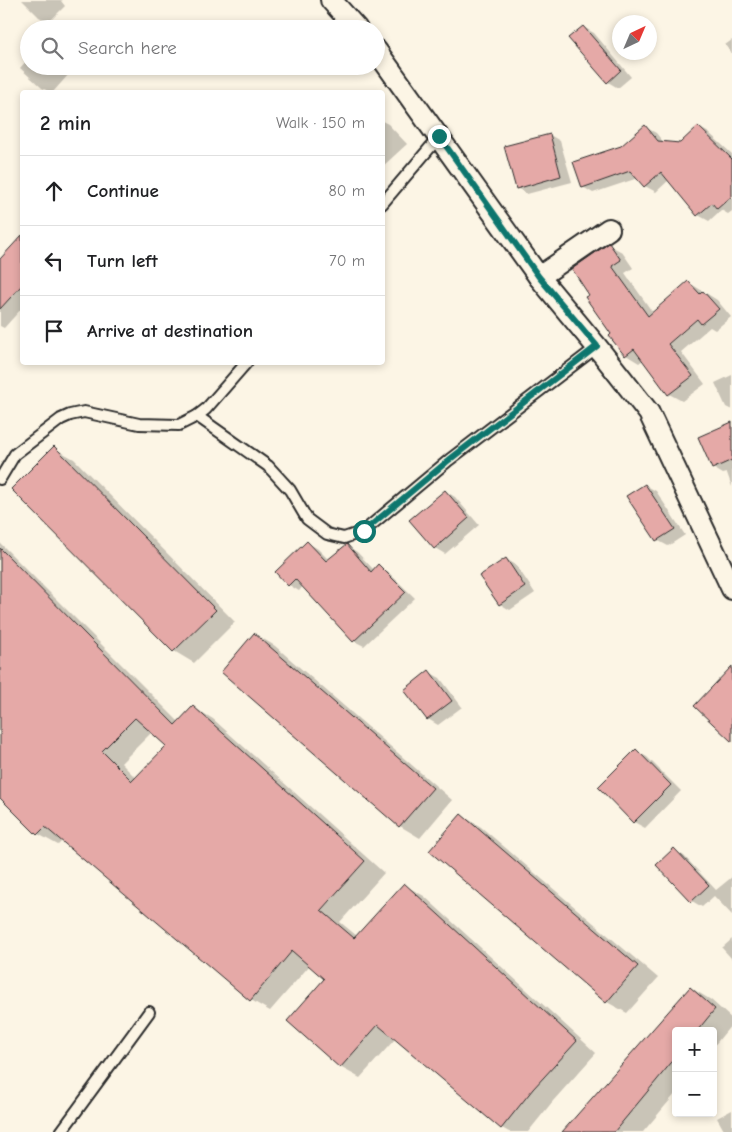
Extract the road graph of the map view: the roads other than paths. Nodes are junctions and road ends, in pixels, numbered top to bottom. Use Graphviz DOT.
graph roads {
  1 [pos="331,0"];
  2 [pos="349,20"];
  3 [pos="385,62"];
  4 [pos="439,136"];
  5 [pos="385,200"];
  6 [pos="609,229"];
  7 [pos="539,277"];
  8 [pos="597,346"];
  9 [pos="243,365"];
  10 [pos="196,416"];
  11 [pos="0,479"];
  12 [pos="732,590"];
  13 [pos="149,1012"];
  14 [pos="61,1132"];
  1 -- 2 [label="street"];
  3 -- 4 [label="street"];
  4 -- 5 [label="lane"];
  4 -- 7 [label="street"];
  6 -- 7 [label="street"];
  7 -- 8 [label="street"];
  8 -- 10 [label="lane"];
  8 -- 12 [label="street"];
  9 -- 10 [label="lane"];
  10 -- 11 [label="lane"];
  13 -- 14 [label="lane"];
}
